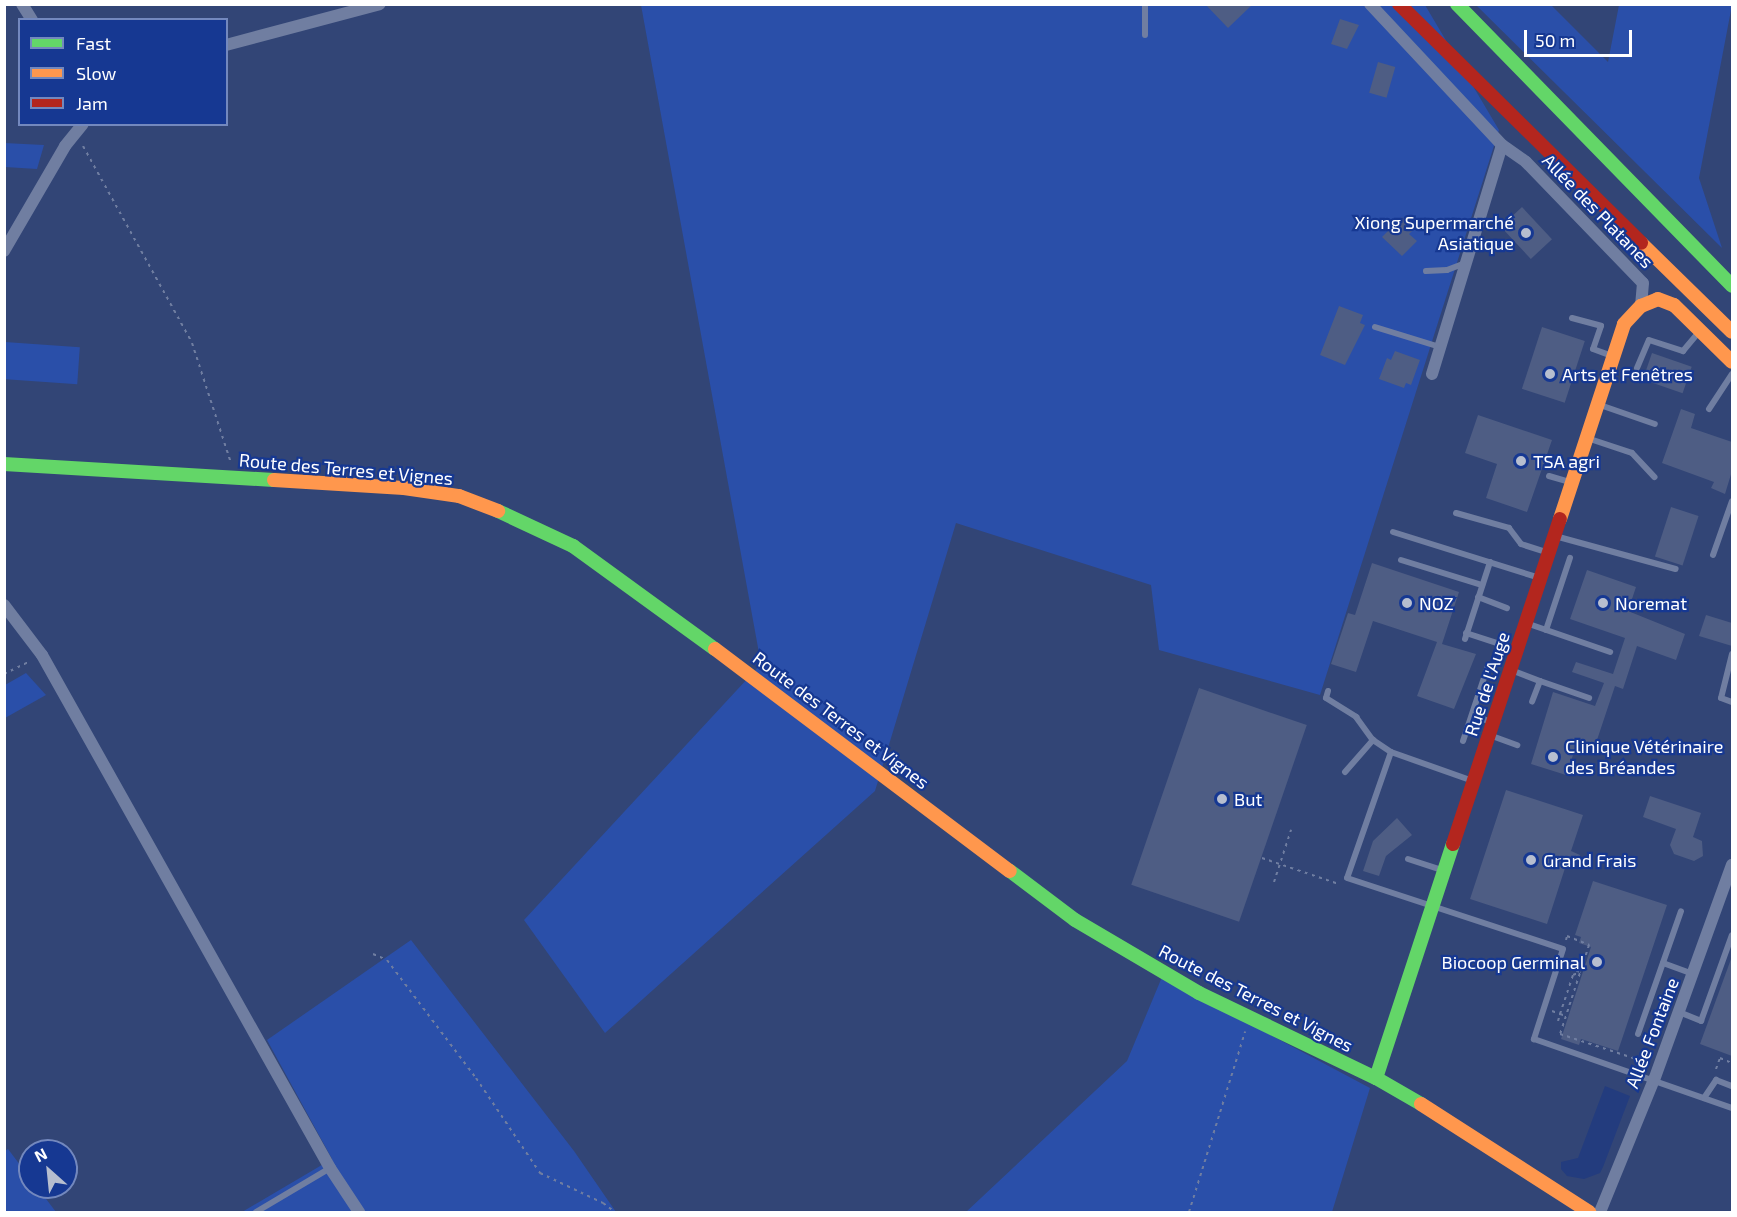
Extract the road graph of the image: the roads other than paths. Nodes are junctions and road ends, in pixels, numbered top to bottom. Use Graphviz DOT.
graph roads {
  1 [pos="22,4"];
  2 [pos="380,4"];
  3 [pos="1145,4"];
  4 [pos="1370,4"];
  5 [pos="1399,4"];
  6 [pos="1457,4"];
  7 [pos="31,18"];
  8 [pos="1145,34"];
  9 [pos="228,44"];
  10 [pos="79,129"];
  11 [pos="1502,145"];
  12 [pos="4,251"];
  13 [pos="1465,263"];
  14 [pos="1426,271"];
  15 [pos="1684,285"];
  16 [pos="1732,286"];
  17 [pos="1641,306"];
  18 [pos="1572,318"];
  19 [pos="1374,327"];
  20 [pos="1700,330"];
  21 [pos="1732,332"];
  22 [pos="1732,344"];
  23 [pos="1440,347"];
  24 [pos="1613,356"];
  25 [pos="1732,362"];
  26 [pos="1637,368"];
  27 [pos="1432,374"];
  28 [pos="1732,374"];
  29 [pos="1600,405"];
  30 [pos="1709,409"];
  31 [pos="1655,424"];
  32 [pos="1589,439"];
  33 [pos="4,464"];
  34 [pos="1549,477"];
  35 [pos="1654,477"];
  36 [pos="1573,483"];
  37 [pos="1732,501"];
  38 [pos="1456,513"];
  39 [pos="1393,532"];
  40 [pos="1555,536"];
  41 [pos="1549,554"];
  42 [pos="1713,555"];
  43 [pos="1570,558"];
  44 [pos="1401,560"];
  45 [pos="1490,562"];
  46 [pos="1676,569"];
  47 [pos="1541,578"];
  48 [pos="1482,585"];
  49 [pos="1478,597"];
  50 [pos="4,605"];
  51 [pos="1507,608"];
  52 [pos="1526,623"];
  53 [pos="1546,630"];
  54 [pos="1496,642"];
  55 [pos="1610,652"];
  56 [pos="1732,654"];
  57 [pos="1488,666"];
  58 [pos="1511,669"];
  59 [pos="1540,681"];
  60 [pos="1328,691"];
  61 [pos="1589,698"];
  62 [pos="1532,702"];
  63 [pos="1732,702"];
  64 [pos="1472,715"];
  65 [pos="1491,729"];
  66 [pos="1373,740"];
  67 [pos="1463,741"];
  68 [pos="1517,745"];
  69 [pos="1391,752"];
  70 [pos="1345,772"];
  71 [pos="1474,781"];
  72 [pos="1408,860"];
  73 [pos="1732,866"];
  74 [pos="1444,871"];
  75 [pos="1433,906"];
  76 [pos="1681,911"];
  77 [pos="1732,935"];
  78 [pos="1663,963"];
  79 [pos="1693,974"];
  80 [pos="1679,1012"];
  81 [pos="1638,1034"];
  82 [pos="1376,1078"];
  83 [pos="1654,1080"];
  84 [pos="1732,1086"];
  85 [pos="1704,1098"];
  86 [pos="1732,1108"];
  87 [pos="330,1168"];
  88 [pos="256,1212"];
  89 [pos="359,1212"];
  90 [pos="1589,1212"];
  91 [pos="1600,1212"];
  1 -- 7 [label="street"];
  2 -- 9 [label="street"];
  3 -- 8 [label="lane"];
  4 -- 11 [label="street, Allée des Platanes"];
  5 -- 15 [label="street"];
  6 -- 16 [label="street"];
  10 -- 12 [label="street"];
  11 -- 13 [label="street"];
  11 -- 17 [label="street, Allée des Platanes"];
  13 -- 14 [label="lane"];
  13 -- 23 [label="street"];
  15 -- 21 [label="street"];
  15 -- 22 [label="street"];
  17 -- 20 [label="street"];
  17 -- 24 [label="street, Rue de l'Auge"];
  18 -- 24 [label="lane"];
  19 -- 23 [label="lane"];
  20 -- 25 [label="street"];
  20 -- 26 [label="lane"];
  23 -- 27 [label="street"];
  24 -- 29 [label="street, Rue de l'Auge"];
  28 -- 30 [label="lane"];
  29 -- 31 [label="lane"];
  29 -- 32 [label="street, Rue de l'Auge"];
  32 -- 35 [label="lane"];
  32 -- 36 [label="street, Rue de l'Auge"];
  33 -- 82 [label="street, Route des Terres et Vignes"];
  34 -- 36 [label="lane"];
  36 -- 40 [label="street, Rue de l'Auge"];
  37 -- 42 [label="lane"];
  38 -- 41 [label="lane"];
  39 -- 45 [label="lane"];
  40 -- 41 [label="street, Rue de l'Auge"];
  40 -- 46 [label="lane"];
  41 -- 47 [label="street, Rue de l'Auge"];
  43 -- 53 [label="lane"];
  44 -- 48 [label="lane"];
  45 -- 47 [label="lane"];
  45 -- 48 [label="lane"];
  47 -- 52 [label="street, Rue de l'Auge"];
  48 -- 49 [label="lane"];
  49 -- 51 [label="lane"];
  49 -- 54 [label="lane"];
  50 -- 87 [label="street"];
  52 -- 53 [label="lane"];
  52 -- 58 [label="street, Rue de l'Auge"];
  53 -- 55 [label="lane"];
  56 -- 63 [label="lane"];
  57 -- 64 [label="lane"];
  58 -- 59 [label="lane"];
  58 -- 65 [label="street, Rue de l'Auge"];
  59 -- 61 [label="lane"];
  59 -- 62 [label="lane"];
  60 -- 66 [label="lane"];
  64 -- 65 [label="lane"];
  64 -- 67 [label="lane"];
  65 -- 68 [label="lane"];
  65 -- 71 [label="street, Rue de l'Auge"];
  66 -- 69 [label="lane"];
  66 -- 70 [label="lane"];
  69 -- 71 [label="lane"];
  69 -- 75 [label="lane"];
  71 -- 74 [label="street, Rue de l'Auge"];
  72 -- 74 [label="lane"];
  73 -- 79 [label="street, Allée Fontaine"];
  74 -- 75 [label="street, Rue de l'Auge"];
  75 -- 82 [label="street, Rue de l'Auge"];
  75 -- 83 [label="lane"];
  76 -- 78 [label="lane"];
  77 -- 80 [label="lane"];
  78 -- 79 [label="lane"];
  78 -- 81 [label="lane"];
  79 -- 80 [label="street, Allée Fontaine"];
  80 -- 83 [label="street, Allée Fontaine"];
  82 -- 90 [label="street, Route des Terres et Vignes"];
  83 -- 85 [label="lane"];
  83 -- 91 [label="street, Allée Fontaine"];
  84 -- 85 [label="lane"];
  85 -- 86 [label="lane"];
  87 -- 88 [label="lane"];
  87 -- 89 [label="street"];
}
